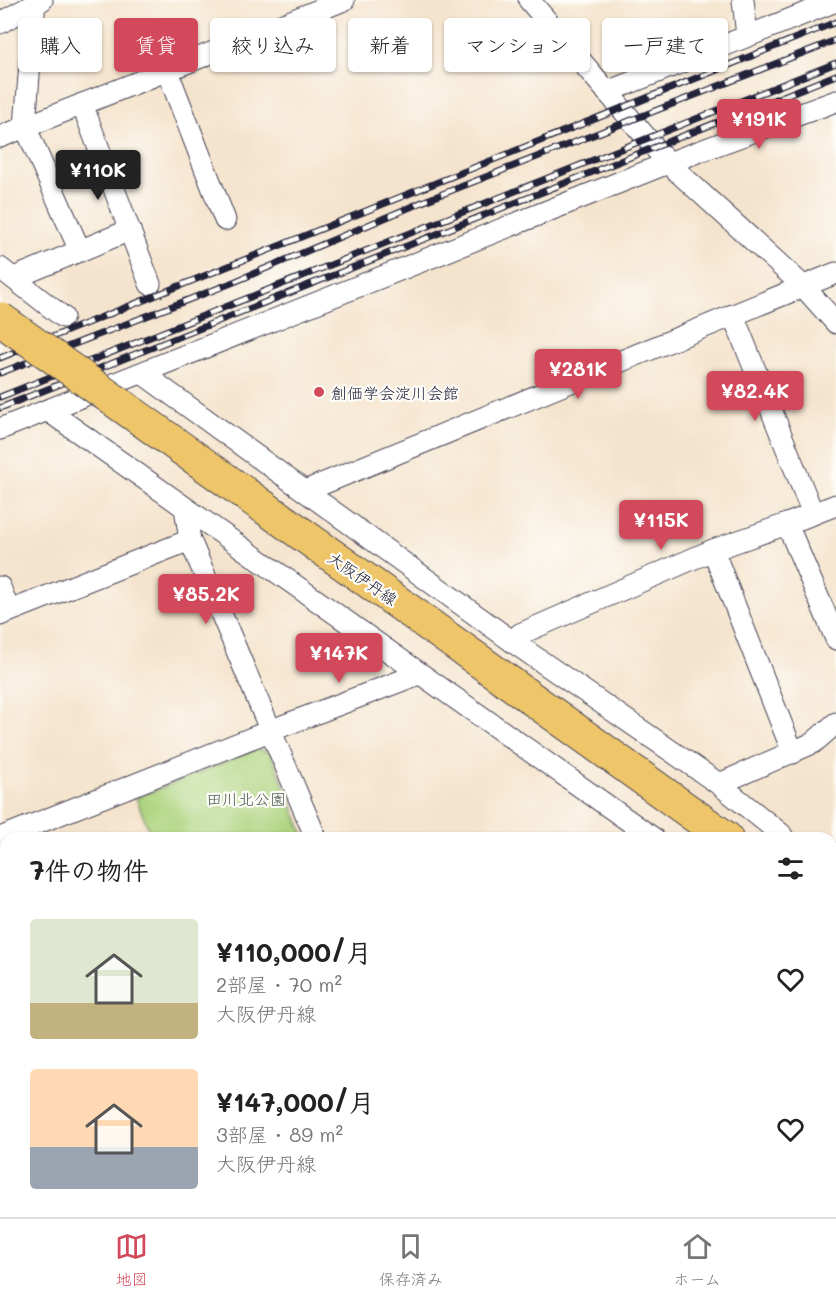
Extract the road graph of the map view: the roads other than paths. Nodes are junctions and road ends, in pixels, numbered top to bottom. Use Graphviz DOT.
graph roads {
  1 [pos="344,0"];
  2 [pos="529,0"];
  3 [pos="743,0"];
  4 [pos="37,1"];
  5 [pos="836,1"];
  6 [pos="0,23"];
  7 [pos="747,36"];
  8 [pos="198,58"];
  9 [pos="162,72"];
  10 [pos="168,72"];
  11 [pos="607,92"];
  12 [pos="836,101"];
  13 [pos="82,104"];
  14 [pos="25,126"];
  15 [pos="0,137"];
  16 [pos="668,163"];
  17 [pos="225,220"];
  18 [pos="130,230"];
  19 [pos="80,251"];
  20 [pos="7,273"];
  21 [pos="836,273"];
  22 [pos="150,284"];
  23 [pos="803,286"];
  24 [pos="734,315"];
  25 [pos="63,317"];
  26 [pos="0,319"];
  27 [pos="836,323"];
  28 [pos="142,373"];
  29 [pos="47,410"];
  30 [pos="0,429"];
  31 [pos="305,491"];
  32 [pos="836,505"];
  33 [pos="185,508"];
  34 [pos="813,514"];
  35 [pos="788,524"];
  36 [pos="190,540"];
  37 [pos="713,550"];
  38 [pos="0,587"];
  39 [pos="5,613"];
  40 [pos="836,639"];
  41 [pos="513,642"];
  42 [pos="419,674"];
  43 [pos="836,723"];
  44 [pos="272,730"];
  45 [pos="793,753"];
  46 [pos="719,784"];
  47 [pos="15,832"];
  48 [pos="314,832"];
  49 [pos="644,832"];
  50 [pos="718,832"];
  51 [pos="779,832"];
  1 -- 8 [label="street"];
  2 -- 11 [label="street"];
  3 -- 7 [label="street"];
  4 -- 6 [label="street"];
  4 -- 14 [label="street"];
  5 -- 7 [label="street"];
  7 -- 11 [label="street"];
  9 -- 13 [label="street"];
  10 -- 17 [label="street"];
  11 -- 16 [label="street"];
  12 -- 16 [label="street"];
  13 -- 14 [label="street"];
  13 -- 18 [label="street"];
  14 -- 15 [label="street"];
  14 -- 19 [label="street"];
  16 -- 23 [label="street"];
  16 -- 28 [label="street"];
  18 -- 19 [label="street"];
  18 -- 22 [label="street"];
  19 -- 20 [label="street"];
  20 -- 25 [label="street"];
  21 -- 23 [label="street"];
  23 -- 24 [label="street"];
  23 -- 27 [label="street"];
  24 -- 31 [label="street"];
  24 -- 34 [label="street"];
  26 -- 50 [label="main road, 大阪伊丹線, bridge"];
  28 -- 29 [label="street"];
  28 -- 31 [label="street"];
  29 -- 30 [label="street"];
  29 -- 33 [label="street"];
  31 -- 41 [label="street"];
  32 -- 34 [label="street"];
  33 -- 36 [label="street"];
  33 -- 42 [label="street"];
  34 -- 35 [label="street"];
  35 -- 37 [label="street"];
  35 -- 40 [label="street"];
  36 -- 39 [label="street"];
  36 -- 44 [label="street"];
  37 -- 41 [label="street"];
  37 -- 45 [label="street"];
  38 -- 39 [label="street"];
  41 -- 46 [label="street"];
  42 -- 44 [label="street"];
  42 -- 49 [label="street"];
  43 -- 45 [label="street"];
  44 -- 47 [label="street"];
  44 -- 48 [label="street"];
  45 -- 46 [label="street"];
  46 -- 51 [label="street"];
}
